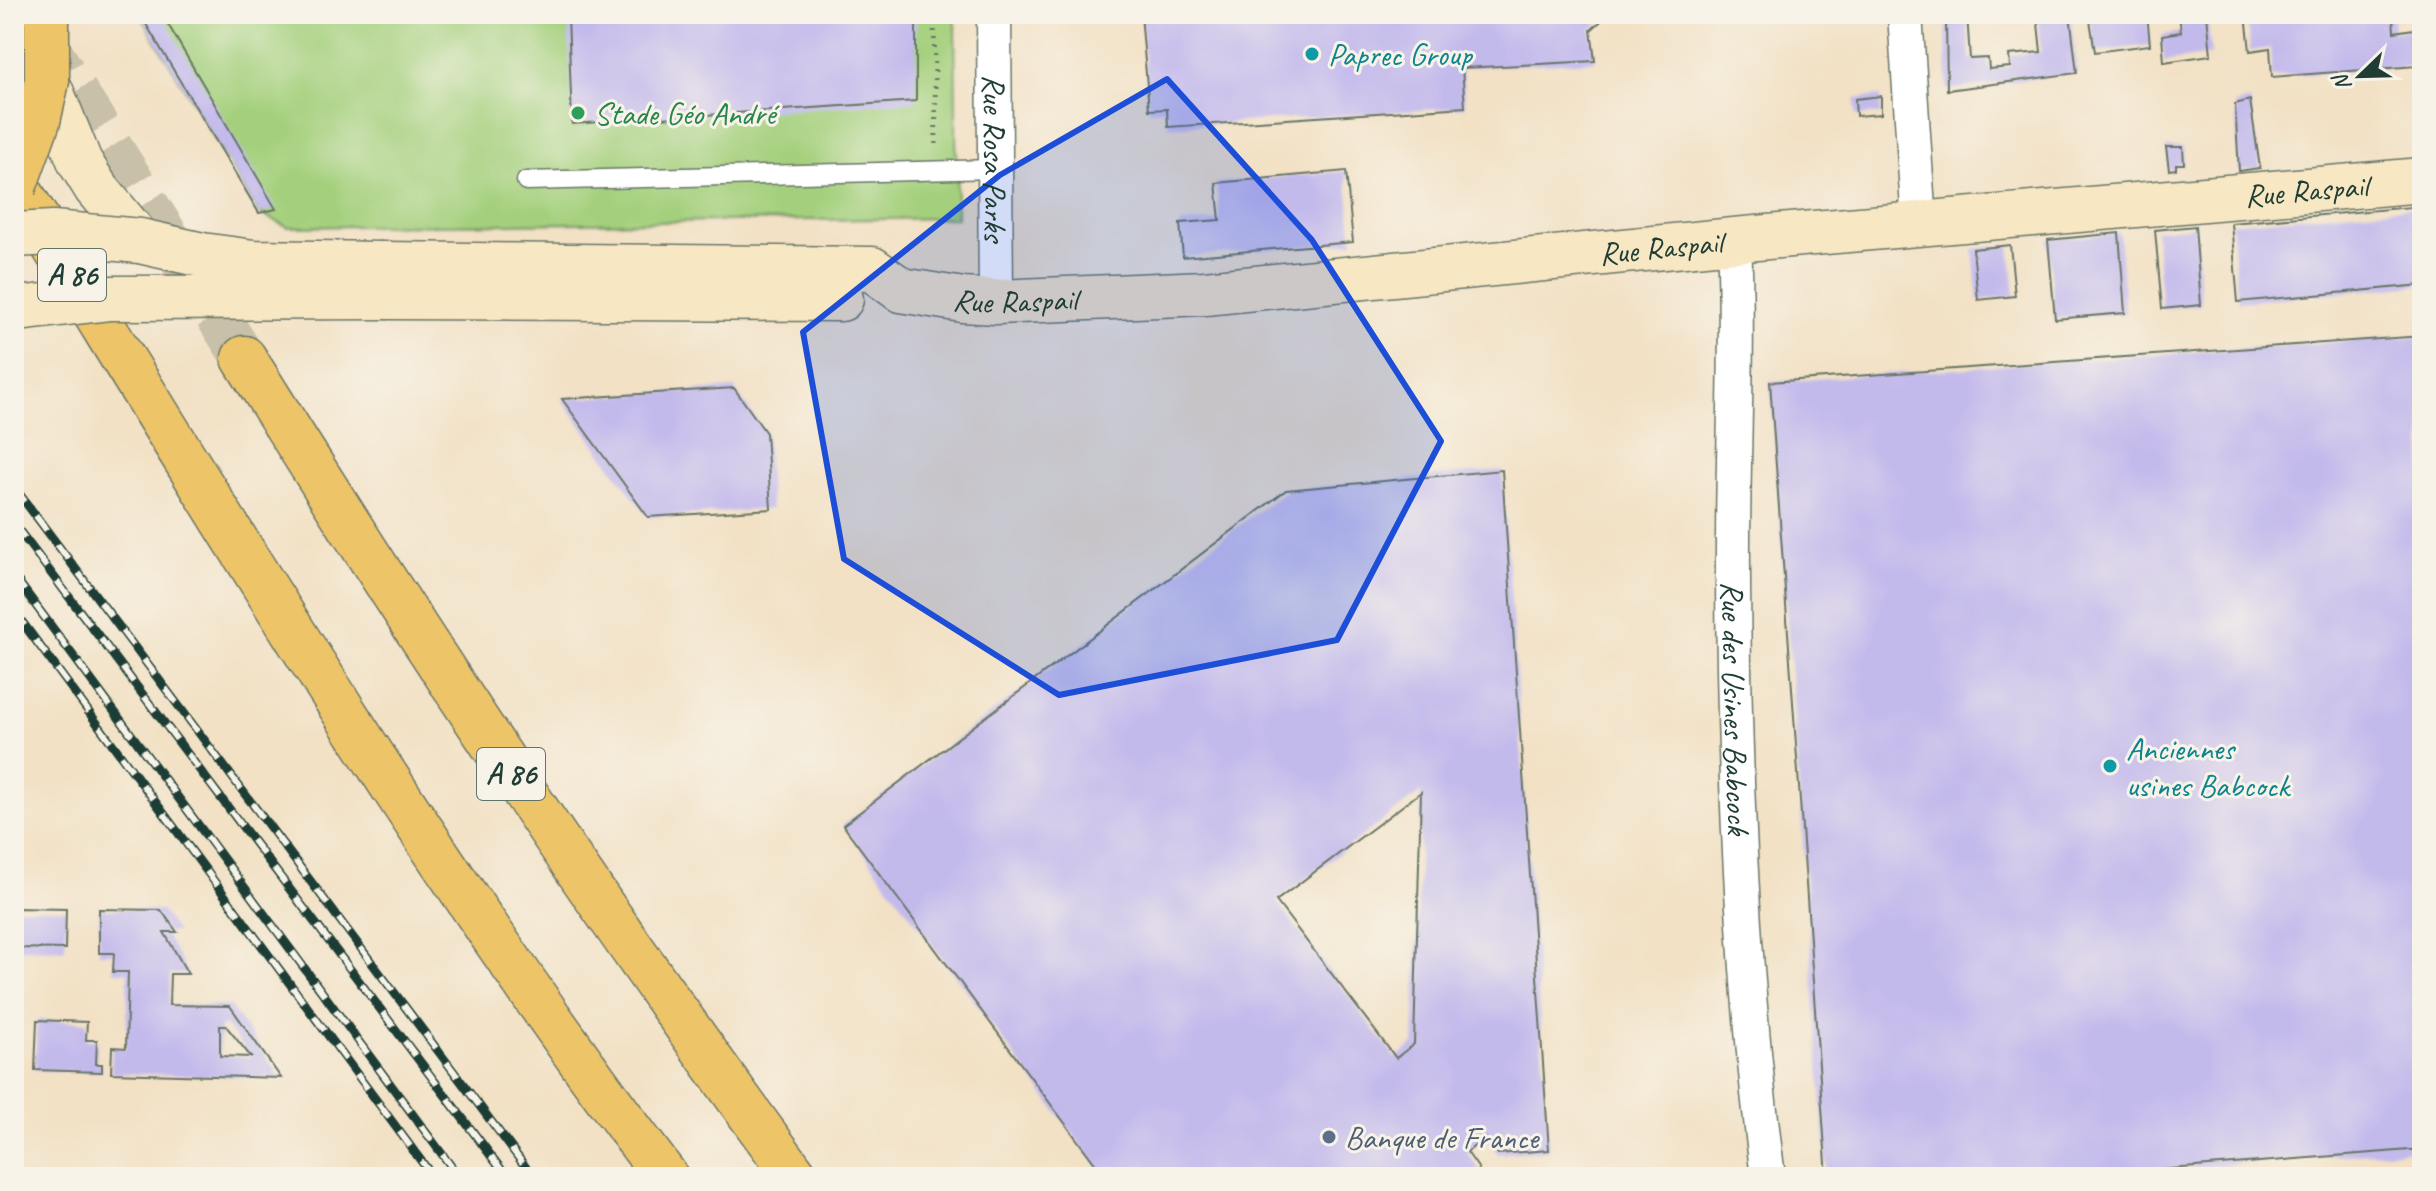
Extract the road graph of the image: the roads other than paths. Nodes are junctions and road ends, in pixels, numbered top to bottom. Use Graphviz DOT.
graph roads {
  1 [pos="47,14"];
  2 [pos="994,14"];
  3 [pos="1905,14"];
  4 [pos="47,81"];
  5 [pos="994,169"];
  6 [pos="2422,180"];
  7 [pos="526,181"];
  8 [pos="14,184"];
  9 [pos="1919,224"];
  10 [pos="14,235"];
  11 [pos="1734,240"];
  12 [pos="140,241"];
  13 [pos="385,281"];
  14 [pos="996,302"];
  15 [pos="15,309"];
  16 [pos="244,358"];
  17 [pos="666,1177"];
  18 [pos="796,1177"];
  19 [pos="1768,1177"];
  1 -- 4 [label="main road, bridge"];
  2 -- 5 [label="street, Rue Rosa Parks"];
  3 -- 9 [label="street"];
  4 -- 8 [label="main road, bridge"];
  4 -- 12 [label="street"];
  5 -- 7 [label="lane"];
  5 -- 14 [label="street, Rue Rosa Parks"];
  6 -- 9 [label="street, Rue Raspail"];
  8 -- 17 [label="main road, A 86"];
  9 -- 11 [label="street, Rue Raspail"];
  10 -- 12 [label="street, bridge"];
  11 -- 14 [label="street, Rue Raspail"];
  11 -- 19 [label="street, Rue des Usines Babcock"];
  12 -- 13 [label="street, bridge"];
  13 -- 14 [label="street, Rue Raspail"];
  13 -- 15 [label="street, bridge"];
  16 -- 18 [label="main road, A 86"];
}
